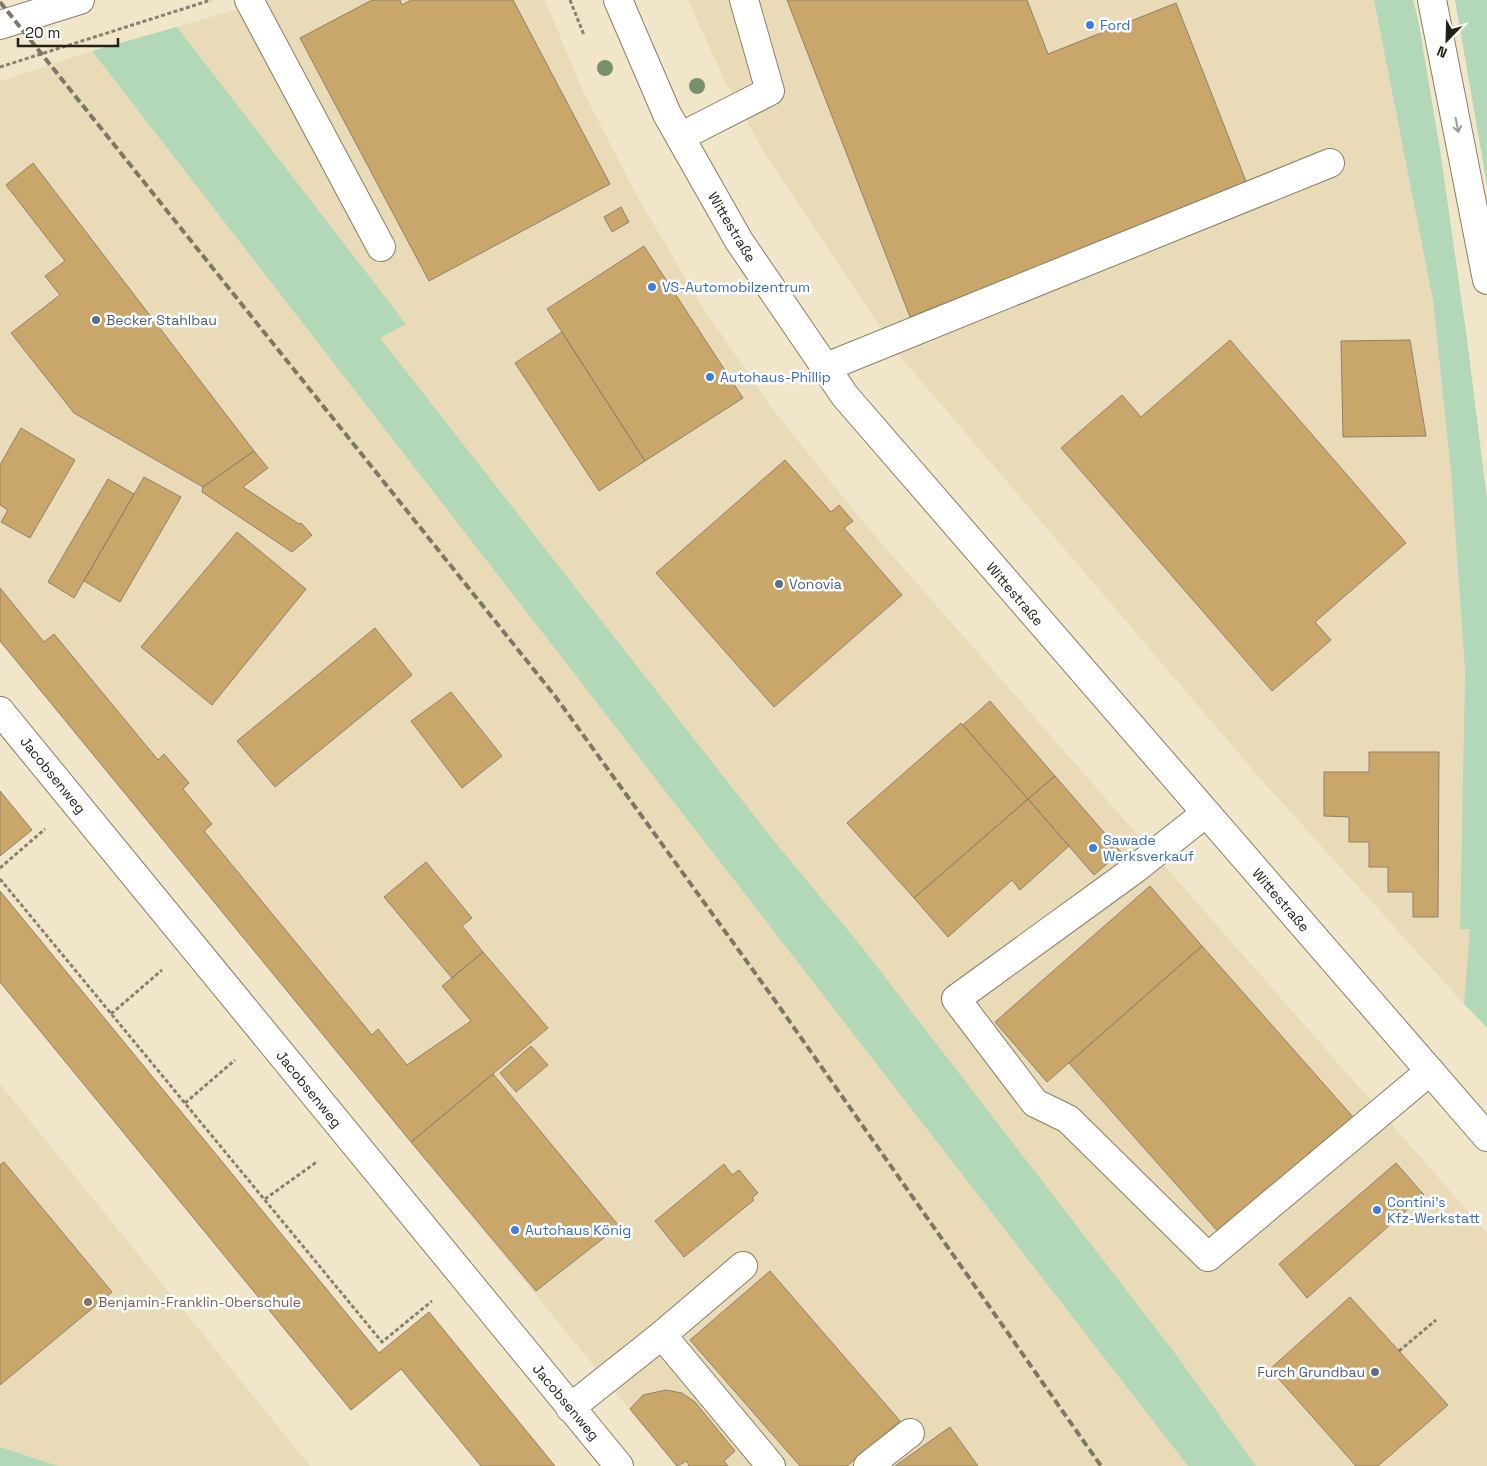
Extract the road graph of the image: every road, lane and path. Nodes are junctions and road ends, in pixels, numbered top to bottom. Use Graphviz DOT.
graph roads {
  1 [pos="80,0"];
  2 [pos="211,0"];
  3 [pos="248,0"];
  4 [pos="570,0"];
  5 [pos="618,0"];
  6 [pos="744,0"];
  7 [pos="1432,0"];
  8 [pos="0,25"];
  9 [pos="584,35"];
  10 [pos="0,67"];
  11 [pos="680,137"];
  12 [pos="1330,163"];
  13 [pos="381,248"];
  14 [pos="1487,280"];
  15 [pos="824,368"];
  16 [pos="0,710"];
  17 [pos="1206,813"];
  18 [pos="45,828"];
  19 [pos="0,868"];
  20 [pos="0,880"];
  21 [pos="162,970"];
  22 [pos="111,1014"];
  23 [pos="235,1060"];
  24 [pos="1430,1071"];
  25 [pos="184,1103"];
  26 [pos="1487,1137"];
  27 [pos="318,1161"];
  28 [pos="265,1200"];
  29 [pos="743,1266"];
  30 [pos="432,1301"];
  31 [pos="1436,1320"];
  32 [pos="662,1335"];
  33 [pos="1399,1351"];
  34 [pos="570,1408"];
  35 [pos="910,1433"];
  36 [pos="619,1466"];
  37 [pos="772,1466"];
  38 [pos="868,1466"];
  1 -- 8 [label="main road"];
  2 -- 10 [label="path"];
  3 -- 13 [label="main road"];
  4 -- 9 [label="path"];
  5 -- 11 [label="main road, Wittestraße"];
  6 -- 11 [label="main road"];
  7 -- 14 [label="main road, one-way"];
  11 -- 15 [label="main road, Wittestraße"];
  12 -- 15 [label="main road"];
  15 -- 17 [label="main road, Wittestraße"];
  16 -- 34 [label="main road, Jacobsenweg"];
  17 -- 24 [label="main road, Wittestraße"];
  17 -- 24 [label="main road"];
  18 -- 19 [label="path"];
  20 -- 22 [label="path"];
  21 -- 22 [label="path"];
  22 -- 25 [label="path"];
  23 -- 25 [label="path"];
  24 -- 26 [label="main road, Wittestraße"];
  25 -- 28 [label="path"];
  27 -- 28 [label="path"];
  28 -- 30 [label="path"];
  29 -- 32 [label="main road"];
  31 -- 33 [label="path"];
  32 -- 34 [label="main road"];
  32 -- 37 [label="main road"];
  34 -- 36 [label="main road, Jacobsenweg"];
  35 -- 38 [label="main road"];
}
